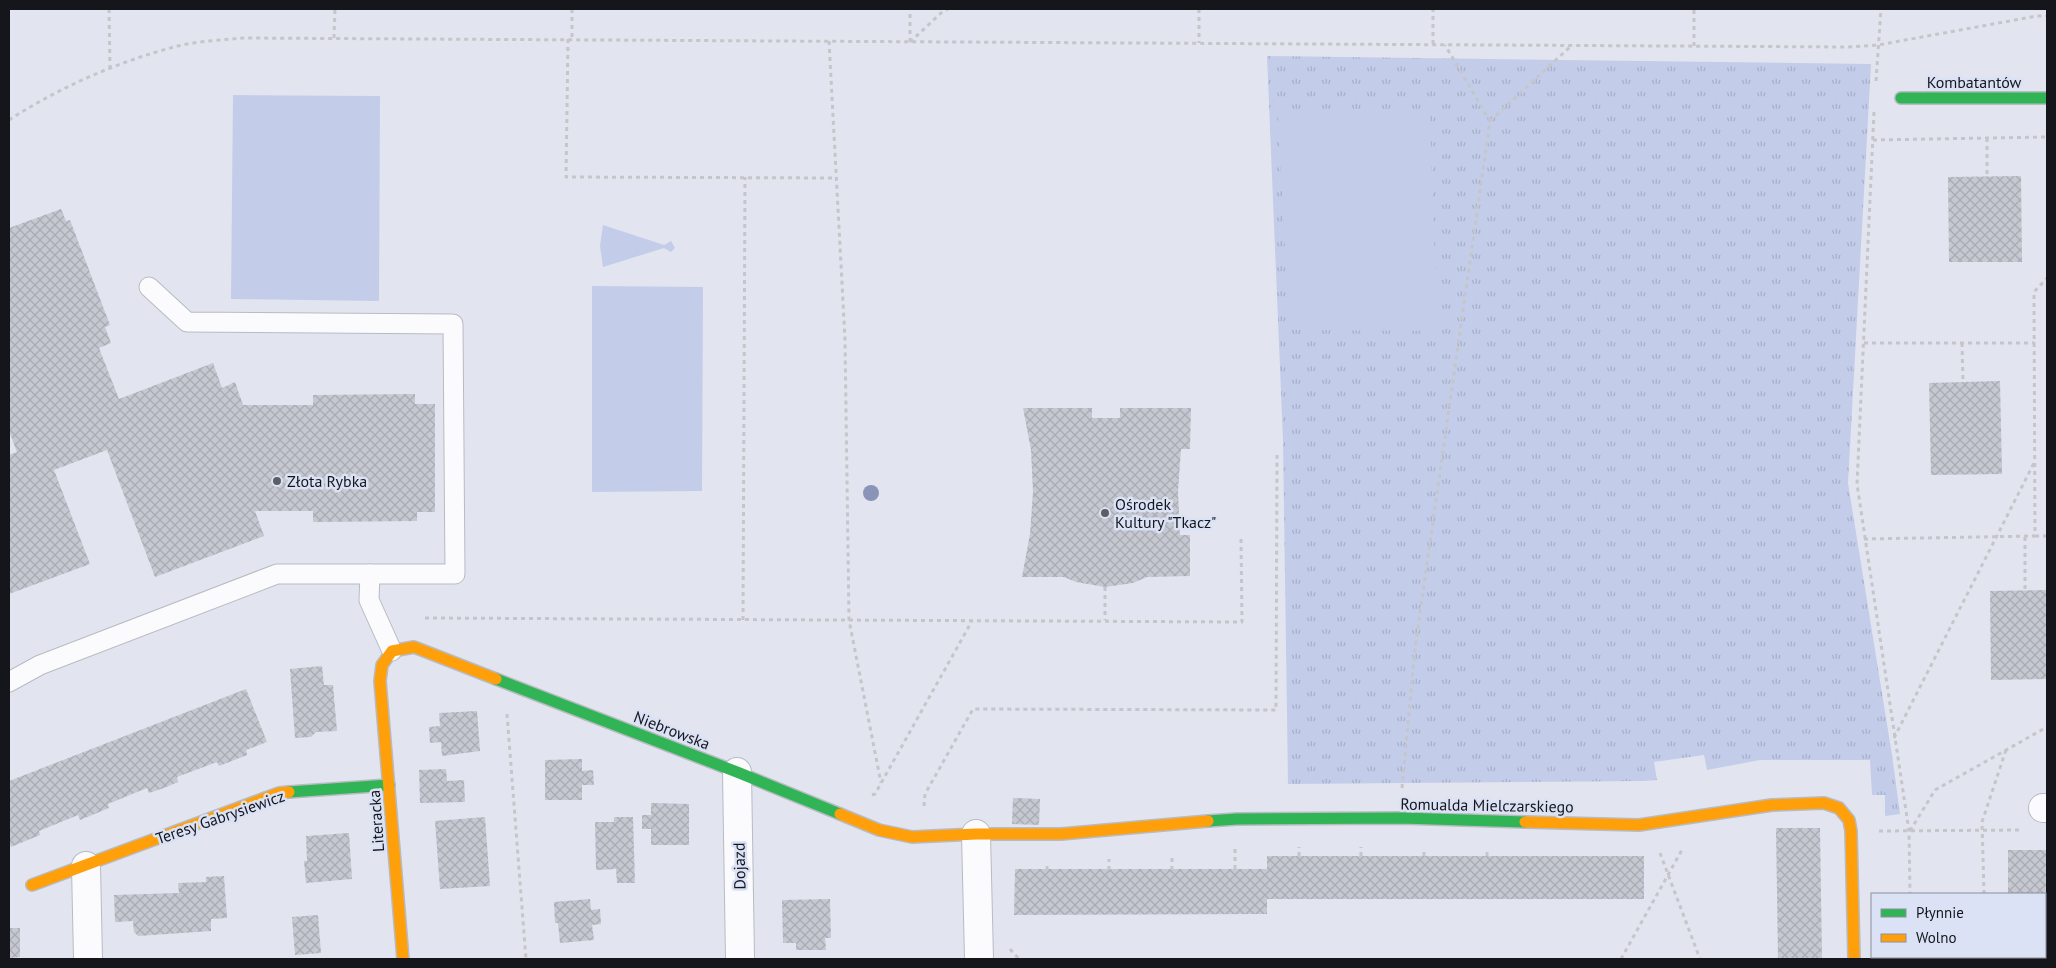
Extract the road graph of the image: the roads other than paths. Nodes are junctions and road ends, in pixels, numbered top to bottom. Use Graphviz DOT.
graph roads {
  1 [pos="1901,98"];
  2 [pos="2047,98"];
  3 [pos="149,287"];
  4 [pos="370,574"];
  5 [pos="392,651"];
  6 [pos="9,682"];
  7 [pos="737,772"];
  8 [pos="389,785"];
  9 [pos="976,834"];
  10 [pos="86,866"];
  11 [pos="32,885"];
  12 [pos="88,959"];
  13 [pos="402,959"];
  14 [pos="740,959"];
  15 [pos="979,959"];
  16 [pos="1854,959"];
  1 -- 2 [label="street, Kombatantów"];
  3 -- 4 [label="lane"];
  4 -- 5 [label="lane"];
  4 -- 6 [label="lane"];
  5 -- 7 [label="street, Niebrowska"];
  5 -- 8 [label="street, Literacka"];
  7 -- 9 [label="street, Niebrowska"];
  7 -- 14 [label="street, Dojazd"];
  8 -- 10 [label="street, Teresy Gabrysiewicz"];
  8 -- 13 [label="street, Literacka"];
  9 -- 15 [label="street"];
  9 -- 16 [label="street, Romualda Mielczarskiego"];
  10 -- 11 [label="street, Teresy Gabrysiewicz"];
  10 -- 12 [label="street"];
}
